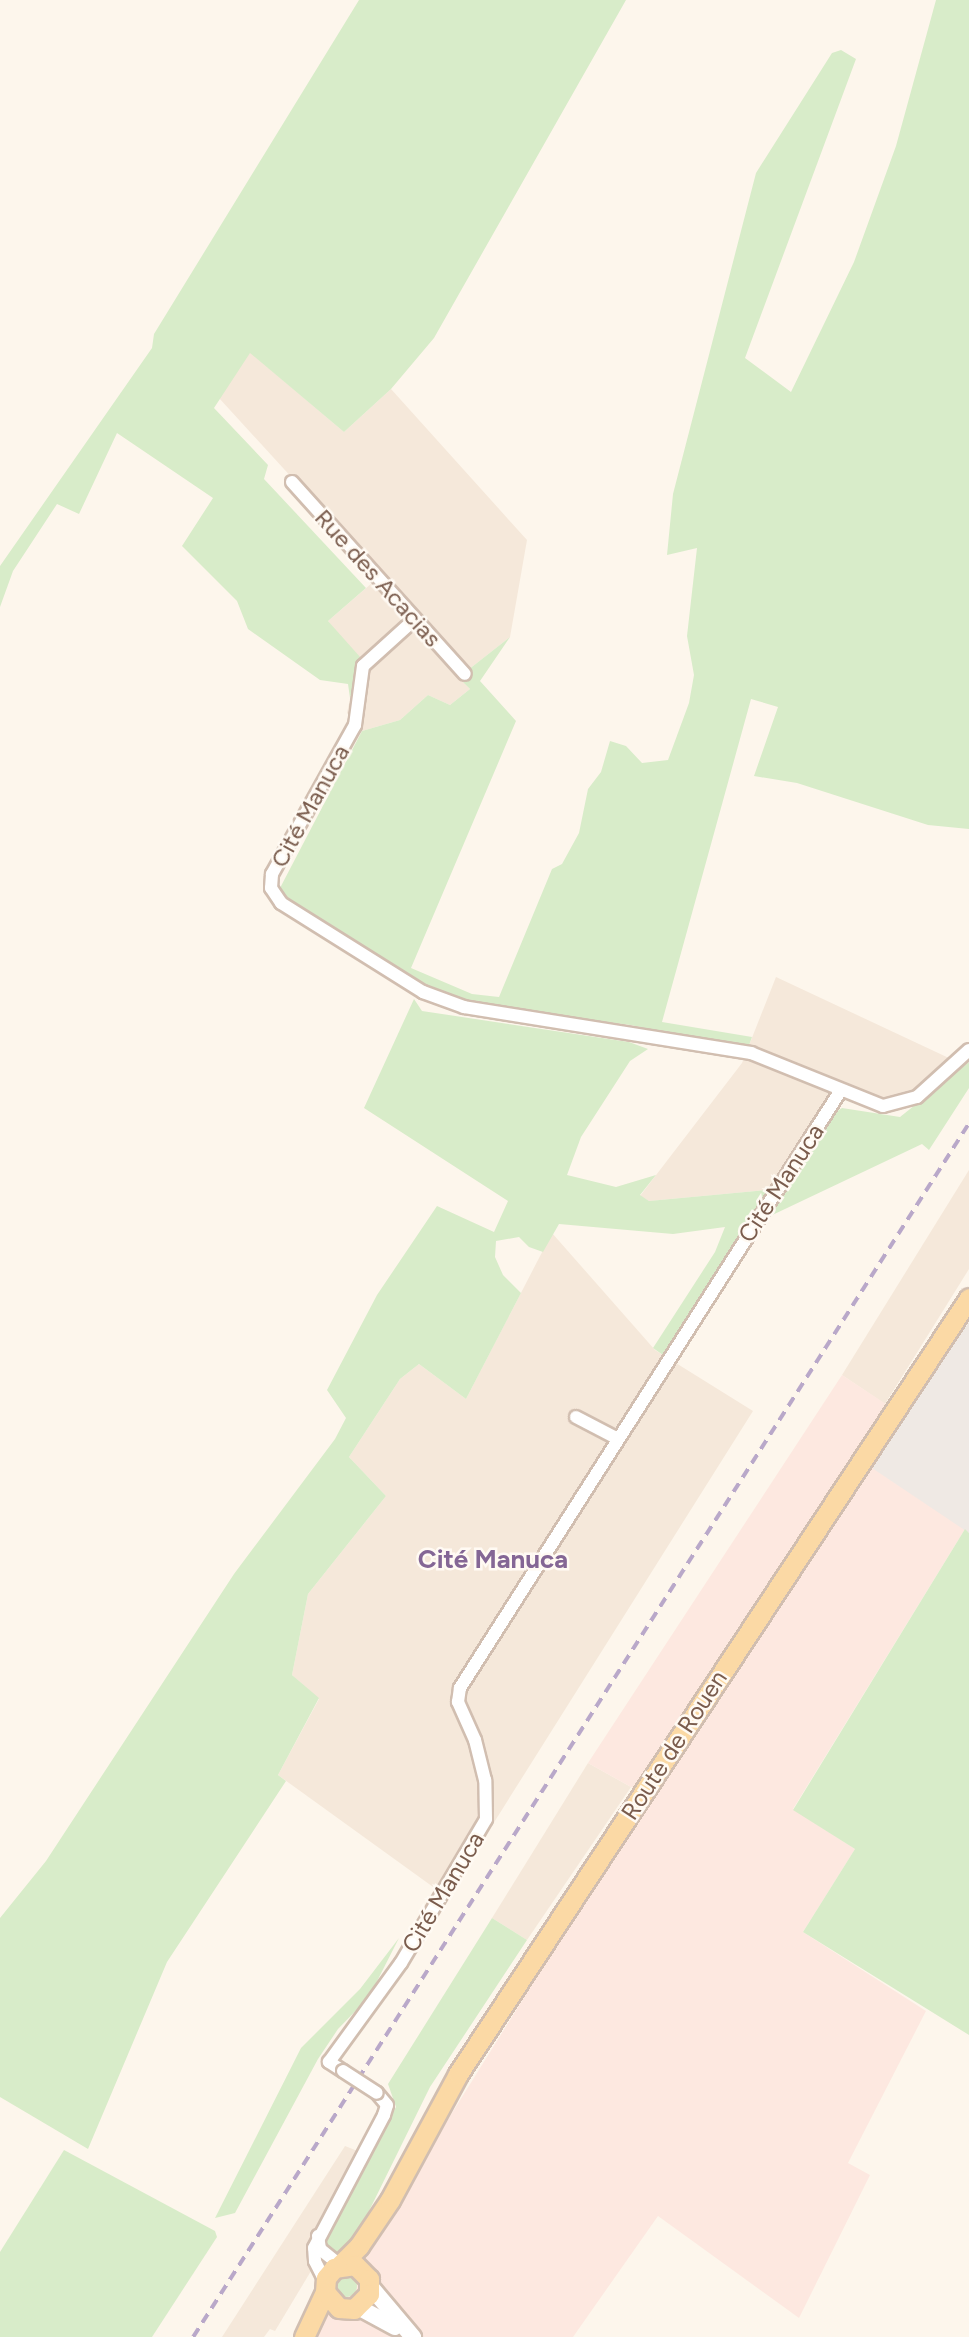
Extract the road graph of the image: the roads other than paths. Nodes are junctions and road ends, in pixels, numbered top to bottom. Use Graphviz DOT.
graph roads {
  1 [pos="292,482"];
  2 [pos="415,619"];
  3 [pos="464,674"];
  4 [pos="969,1050"];
  5 [pos="841,1090"];
  6 [pos="969,1298"];
  7 [pos="576,1417"];
  8 [pos="618,1439"];
  9 [pos="390,2200"];
  10 [pos="318,2236"];
  11 [pos="340,2265"];
  12 [pos="368,2281"];
  13 [pos="325,2287"];
  14 [pos="351,2308"];
  15 [pos="306,2337"];
  16 [pos="412,2337"];
  1 -- 2 [label="street, Rue des Acacias"];
  2 -- 3 [label="street, Rue des Acacias"];
  2 -- 5 [label="street, Cité Manuca"];
  4 -- 5 [label="street"];
  5 -- 8 [label="street, Cité Manuca"];
  6 -- 9 [label="main road, Route de Rouen"];
  7 -- 8 [label="street"];
  8 -- 10 [label="street, Cité Manuca, bridge"];
  9 -- 11 [label="main road, Route de Rouen"];
  9 -- 12 [label="main road, Route de Rouen"];
  10 -- 11 [label="street"];
  10 -- 13 [label="street"];
  11 -- 12 [label="main road"];
  11 -- 13 [label="main road"];
  12 -- 14 [label="main road"];
  12 -- 16 [label="street"];
  13 -- 14 [label="main road"];
  13 -- 15 [label="main road"];
  14 -- 15 [label="main road"];
  14 -- 16 [label="street"];
}
